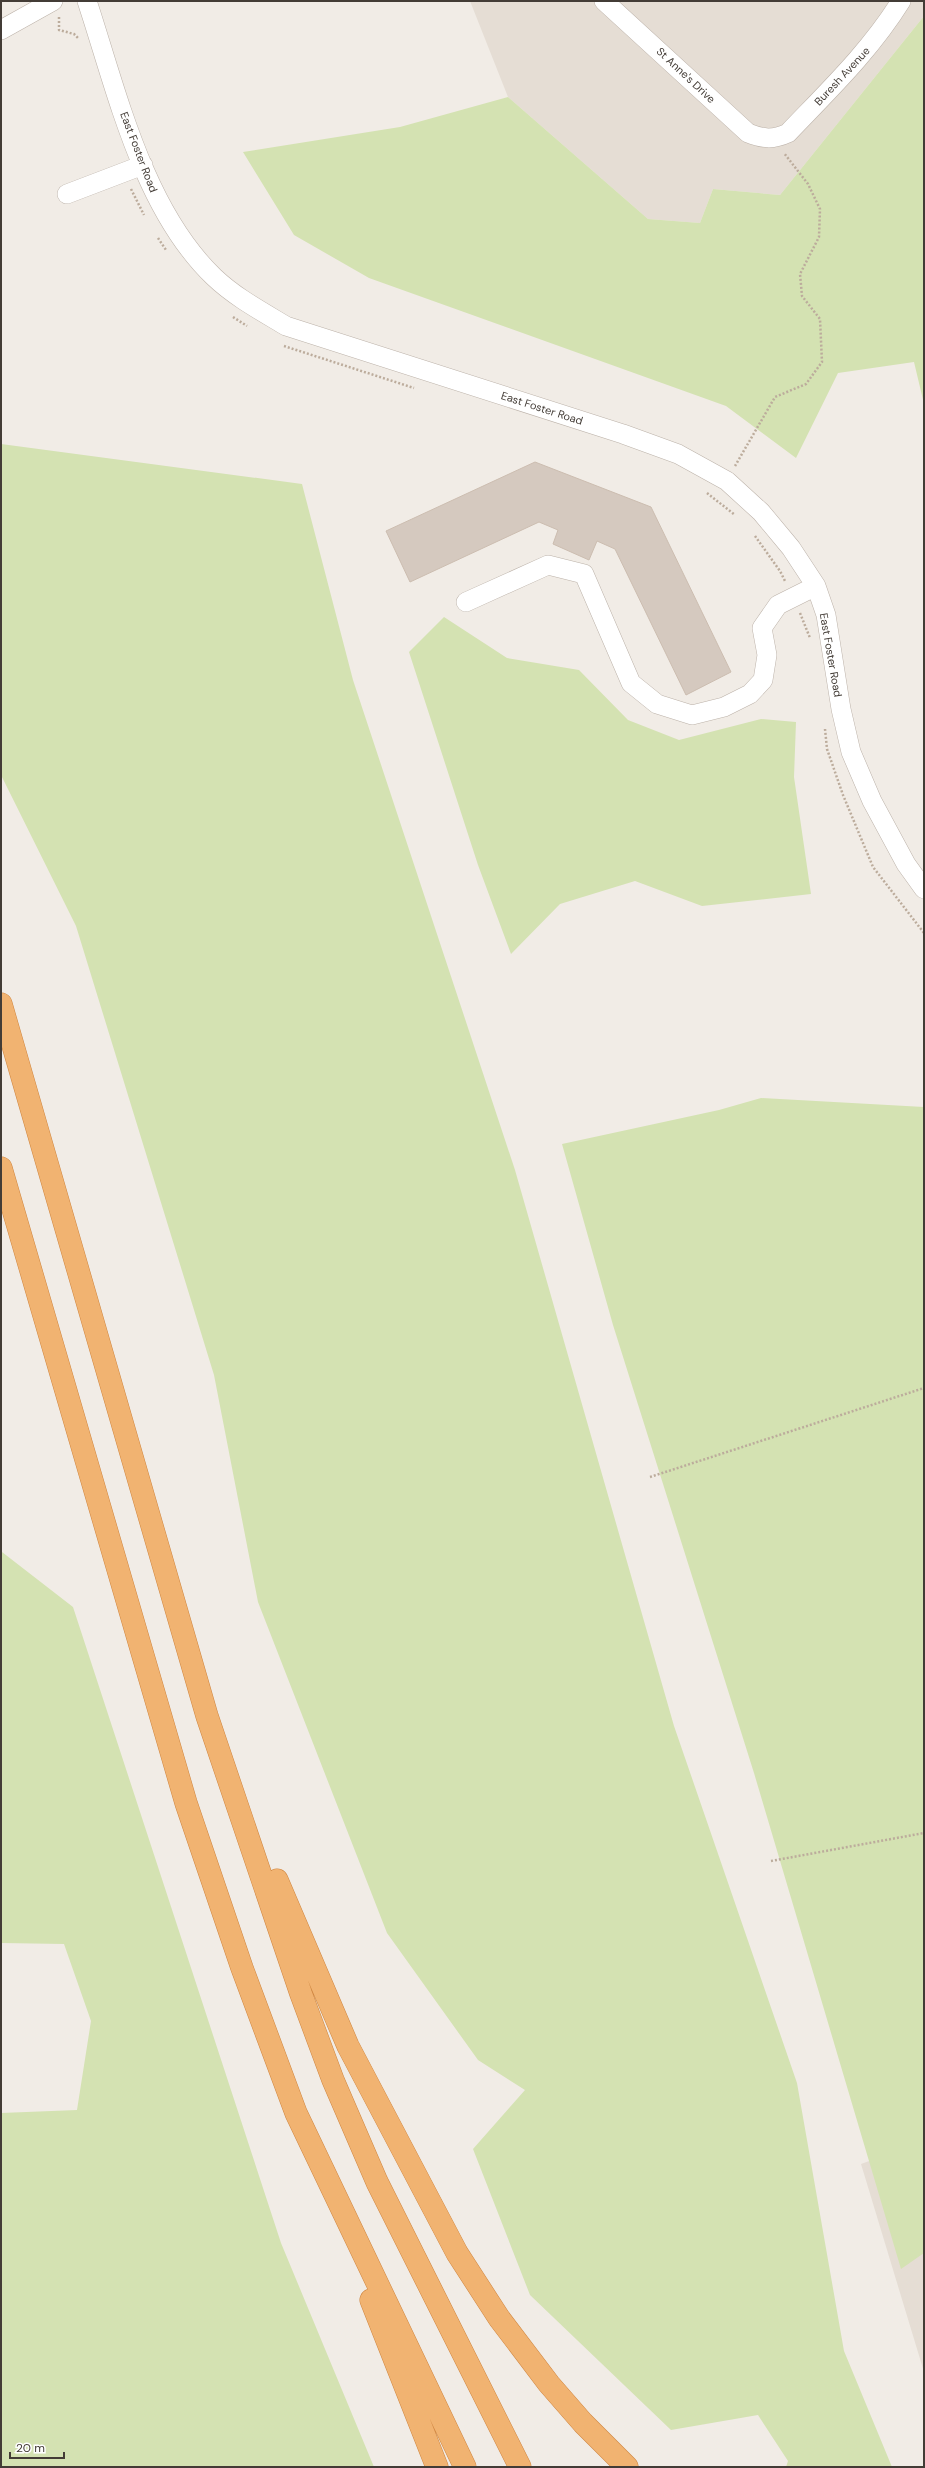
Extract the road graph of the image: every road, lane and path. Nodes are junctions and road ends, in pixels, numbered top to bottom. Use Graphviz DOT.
graph roads {
  1 [pos="87,1"];
  2 [pos="604,1"];
  3 [pos="901,1"];
  4 [pos="56,8"];
  5 [pos="1,30"];
  6 [pos="83,44"];
  7 [pos="773,139"];
  8 [pos="143,165"];
  9 [pos="125,172"];
  10 [pos="67,194"];
  11 [pos="148,221"];
  12 [pos="155,234"];
  13 [pos="168,253"];
  14 [pos="227,311"];
  15 [pos="252,329"];
  16 [pos="279,343"];
  17 [pos="420,390"];
  18 [pos="726,482"];
  19 [pos="700,489"];
  20 [pos="741,520"];
  21 [pos="751,531"];
  22 [pos="816,586"];
  23 [pos="793,597"];
  24 [pos="466,602"];
  25 [pos="810,640"];
  26 [pos="825,727"];
  27 [pos="924,889"];
  28 [pos="924,933"];
  29 [pos="1,1004"];
  30 [pos="1,1168"];
  31 [pos="924,1388"];
  32 [pos="650,1477"];
  33 [pos="207,1716"];
  34 [pos="924,1833"];
  35 [pos="771,1861"];
  36 [pos="296,2113"];
  37 [pos="437,2467"];
  38 [pos="465,2467"];
  39 [pos="520,2467"];
  40 [pos="627,2467"];
  1 -- 8 [label="street, East Foster Road"];
  2 -- 7 [label="street, St Anne's Drive"];
  3 -- 7 [label="street, Buresh Avenue"];
  4 -- 5 [label="street"];
  4 -- 6 [label="path"];
  7 -- 18 [label="path"];
  8 -- 9 [label="street"];
  8 -- 18 [label="street, East Foster Road"];
  9 -- 10 [label="street"];
  9 -- 11 [label="path"];
  12 -- 13 [label="path"];
  14 -- 15 [label="path"];
  16 -- 17 [label="path"];
  18 -- 22 [label="street, East Foster Road"];
  19 -- 20 [label="path"];
  21 -- 23 [label="path"];
  22 -- 23 [label="street"];
  22 -- 27 [label="street, East Foster Road"];
  23 -- 24 [label="street"];
  23 -- 25 [label="path"];
  26 -- 28 [label="path"];
  29 -- 33 [label="highway"];
  30 -- 36 [label="highway"];
  31 -- 32 [label="path"];
  33 -- 39 [label="highway"];
  33 -- 40 [label="highway"];
  34 -- 35 [label="path"];
  36 -- 37 [label="highway"];
  36 -- 38 [label="highway"];
}
